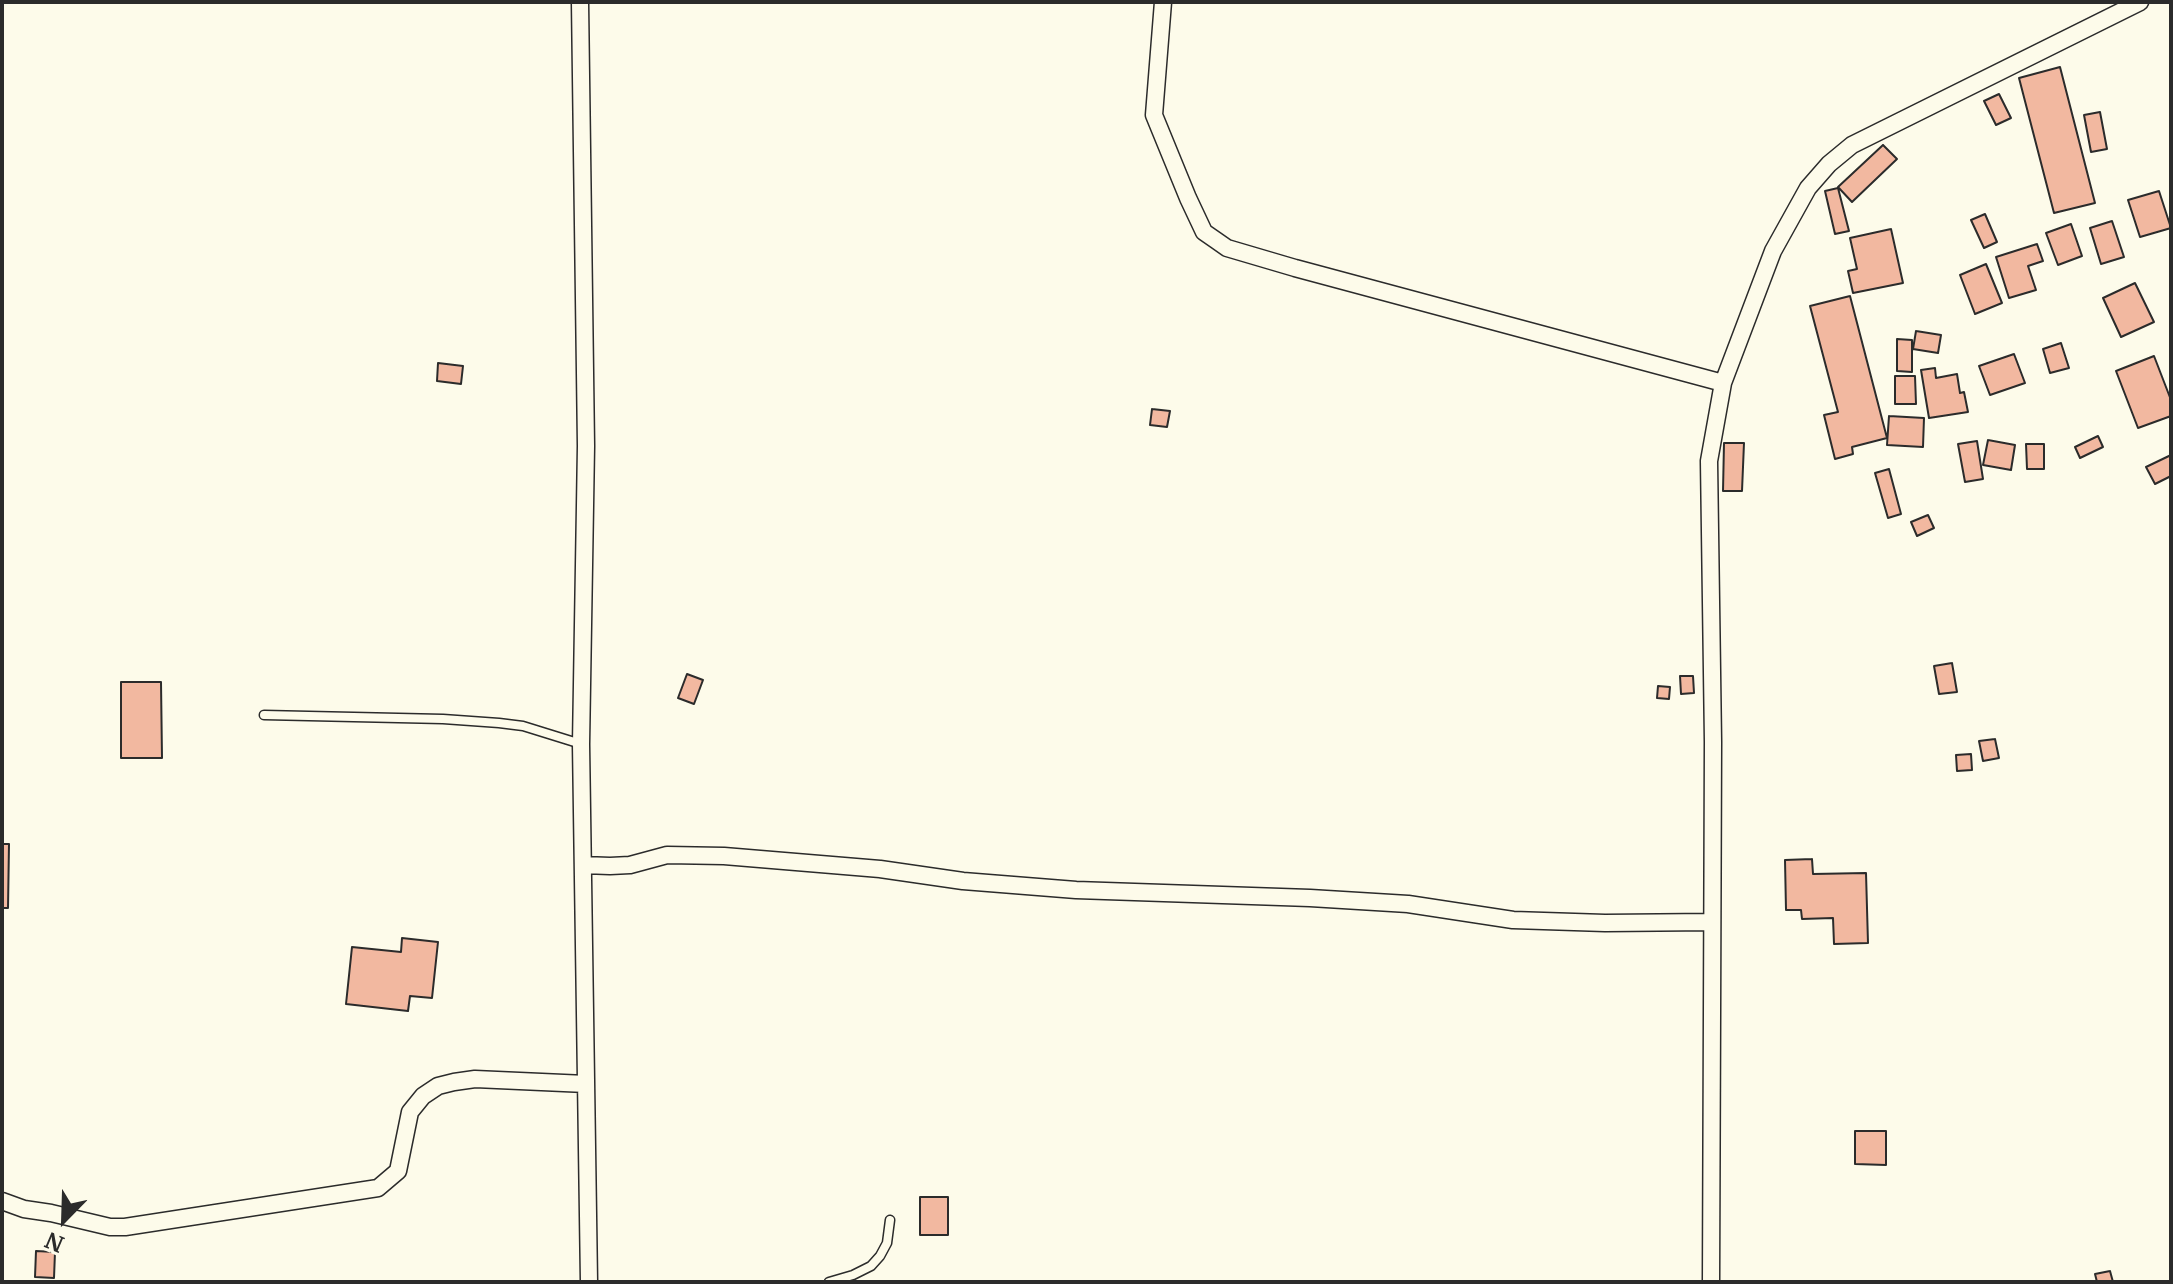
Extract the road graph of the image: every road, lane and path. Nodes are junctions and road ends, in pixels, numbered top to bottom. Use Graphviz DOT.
graph roads {
  1 [pos="580,2"];
  2 [pos="1163,2"];
  3 [pos="2140,2"];
  4 [pos="1723,383"];
  5 [pos="264,715"];
  6 [pos="581,744"];
  7 [pos="583,865"];
  8 [pos="1712,922"];
  9 [pos="586,1084"];
  10 [pos="2,1201"];
  11 [pos="890,1220"];
  12 [pos="589,1282"];
  13 [pos="829,1282"];
  14 [pos="1711,1282"];
  1 -- 6 [label="street"];
  2 -- 4 [label="street"];
  3 -- 4 [label="street"];
  4 -- 8 [label="street"];
  5 -- 6 [label="lane"];
  6 -- 7 [label="street"];
  7 -- 8 [label="street"];
  7 -- 9 [label="street"];
  8 -- 14 [label="street"];
  9 -- 10 [label="street"];
  9 -- 12 [label="street"];
  11 -- 13 [label="lane"];
}
